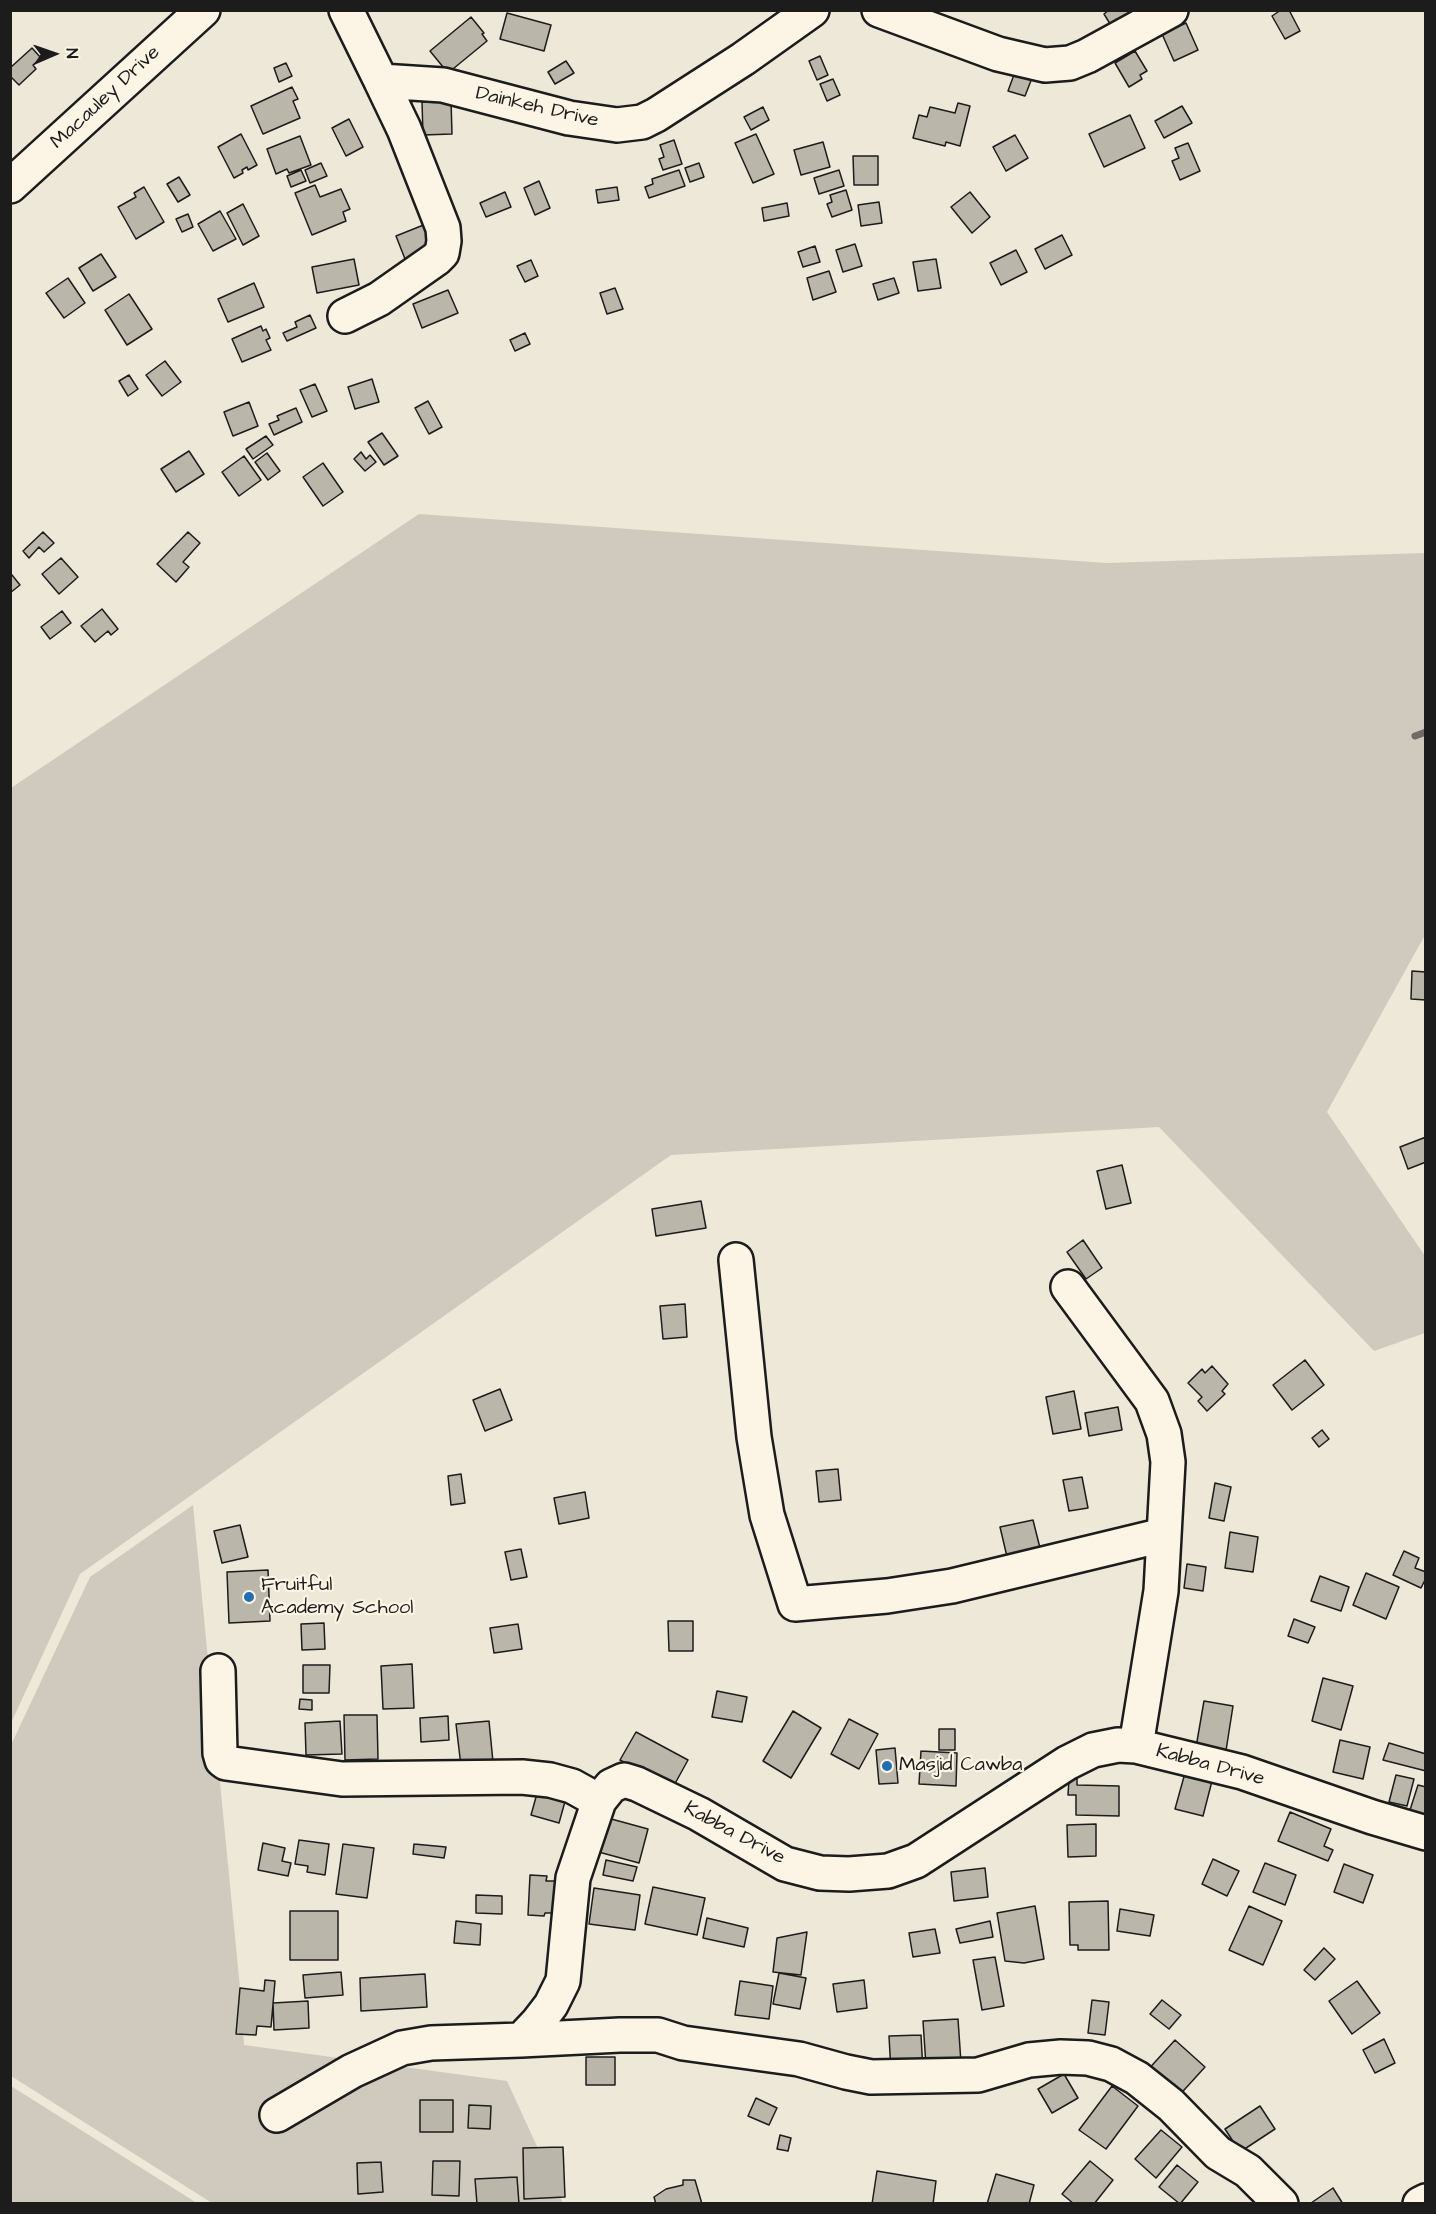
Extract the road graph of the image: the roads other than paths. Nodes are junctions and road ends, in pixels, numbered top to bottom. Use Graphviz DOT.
graph roads {
  1 [pos="203,10"];
  2 [pos="346,10"];
  3 [pos="812,10"];
  4 [pos="879,10"];
  5 [pos="1171,10"];
  6 [pos="381,81"];
  7 [pos="10,186"];
  8 [pos="345,316"];
  9 [pos="736,1260"];
  10 [pos="1068,1287"];
  11 [pos="1163,1535"];
  12 [pos="218,1671"];
  13 [pos="1136,1746"];
  14 [pos="599,1801"];
  15 [pos="1425,1833"];
  16 [pos="521,2040"];
  17 [pos="277,2115"];
  18 [pos="1425,2201"];
  19 [pos="1281,2204"];
  20 [pos="1420,2204"];
  1 -- 7 [label="street, Macauley Drive"];
  2 -- 6 [label="street"];
  3 -- 6 [label="street, Dainkeh Drive"];
  4 -- 5 [label="street"];
  6 -- 8 [label="street"];
  9 -- 11 [label="street"];
  10 -- 11 [label="street"];
  11 -- 13 [label="street"];
  12 -- 14 [label="street"];
  13 -- 14 [label="street, Kabba Drive"];
  13 -- 15 [label="street, Kabba Drive"];
  14 -- 16 [label="street, Kabba Drive"];
  16 -- 17 [label="street"];
  16 -- 19 [label="street"];
  18 -- 20 [label="street"];
}
